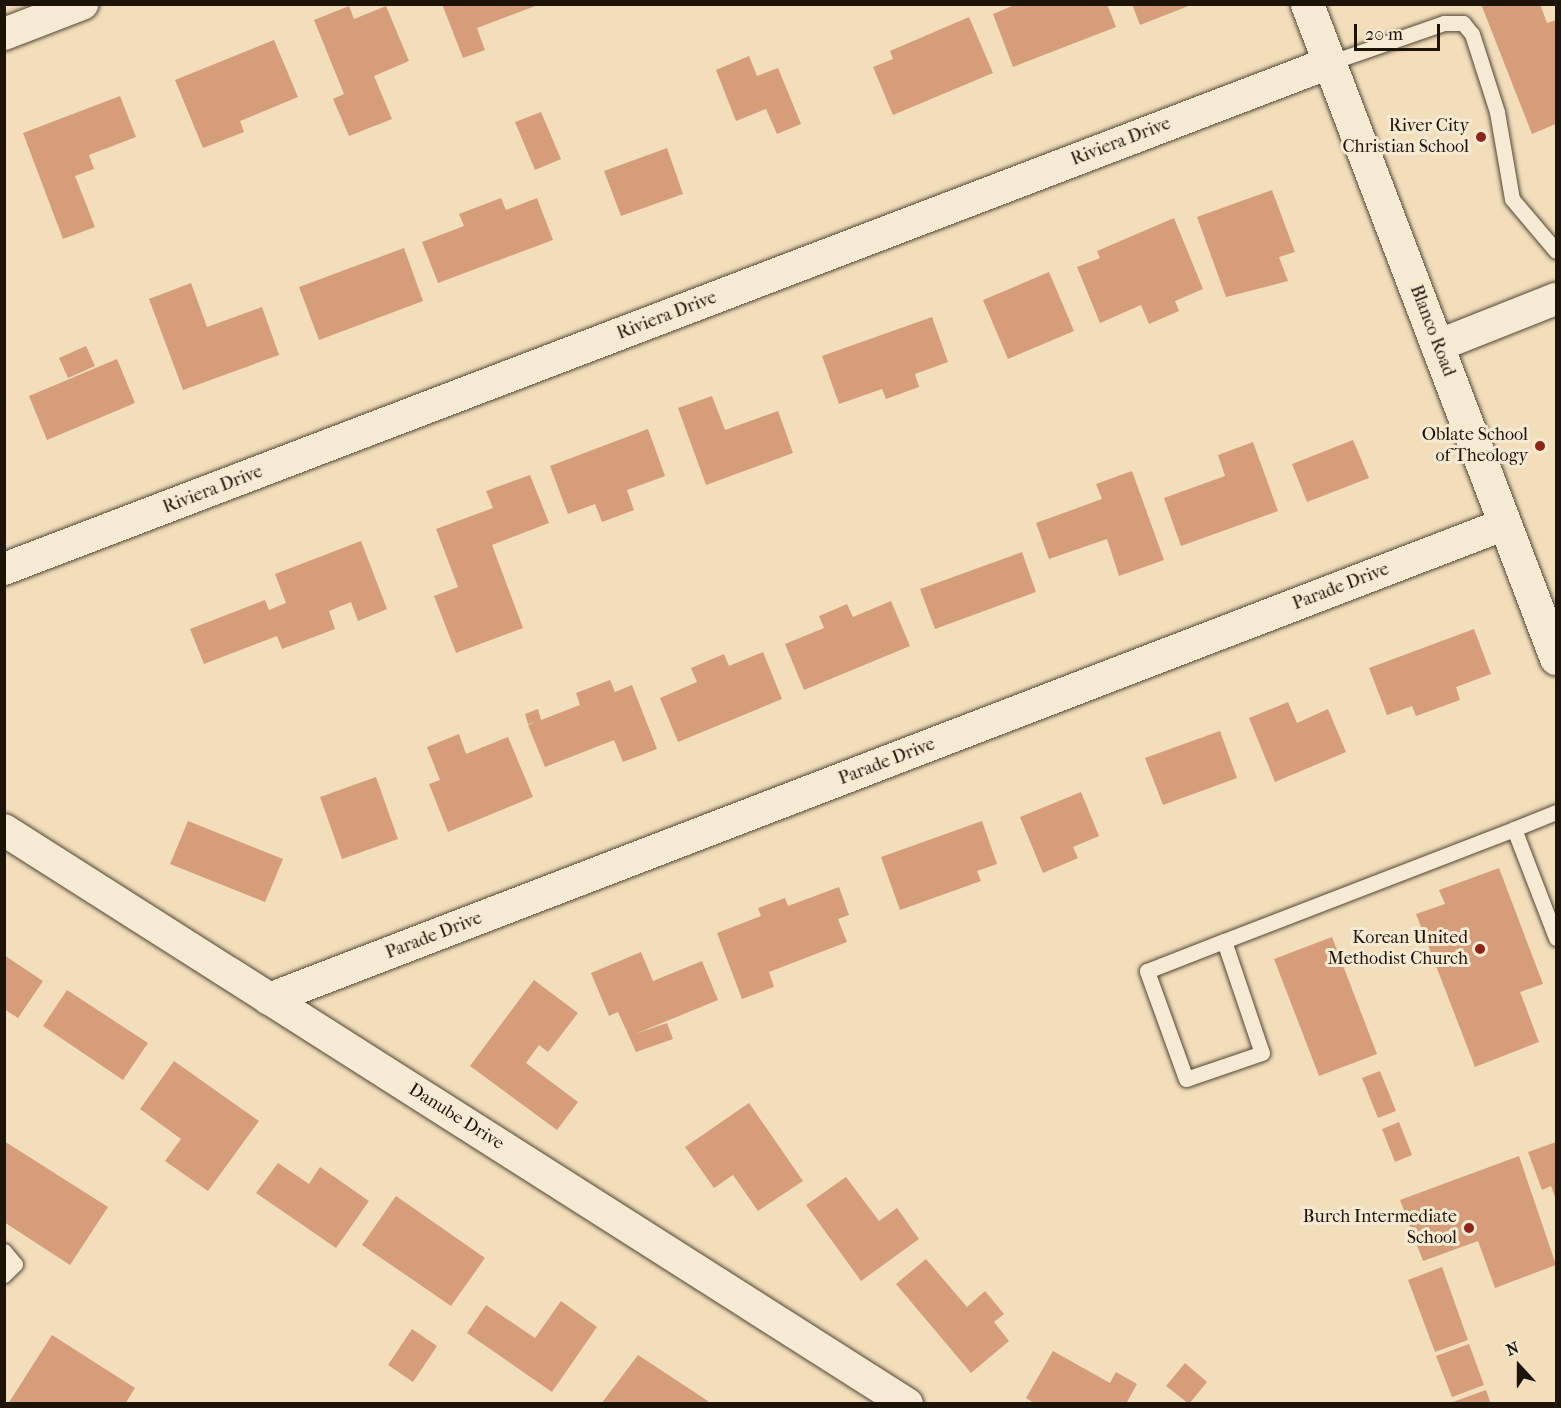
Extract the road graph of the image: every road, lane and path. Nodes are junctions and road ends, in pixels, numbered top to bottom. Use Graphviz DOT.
graph roads {
  1 [pos="82,4"];
  2 [pos="1307,4"];
  3 [pos="4,34"];
  4 [pos="1329,63"];
  5 [pos="1557,251"];
  6 [pos="1557,299"];
  7 [pos="1437,346"];
  8 [pos="1505,524"];
  9 [pos="4,569"];
  10 [pos="1557,658"];
  11 [pos="1557,812"];
  12 [pos="1514,829"];
  13 [pos="4,830"];
  14 [pos="1557,938"];
  15 [pos="1224,941"];
  16 [pos="269,999"];
  17 [pos="4,1251"];
  18 [pos="4,1275"];
  19 [pos="907,1404"];
  1 -- 3 [label="street"];
  2 -- 4 [label="main road, Blanco Road"];
  4 -- 5 [label="lane"];
  4 -- 7 [label="main road, Blanco Road"];
  4 -- 9 [label="street, Riviera Drive"];
  6 -- 7 [label="street"];
  7 -- 8 [label="main road, Blanco Road"];
  8 -- 10 [label="main road, Blanco Road"];
  8 -- 16 [label="street, Parade Drive"];
  11 -- 12 [label="lane"];
  12 -- 14 [label="lane"];
  12 -- 15 [label="lane"];
  13 -- 16 [label="street, Danube Drive"];
  15 -- 15 [label="lane"];
  16 -- 19 [label="street, Danube Drive"];
  17 -- 18 [label="lane"];
}
